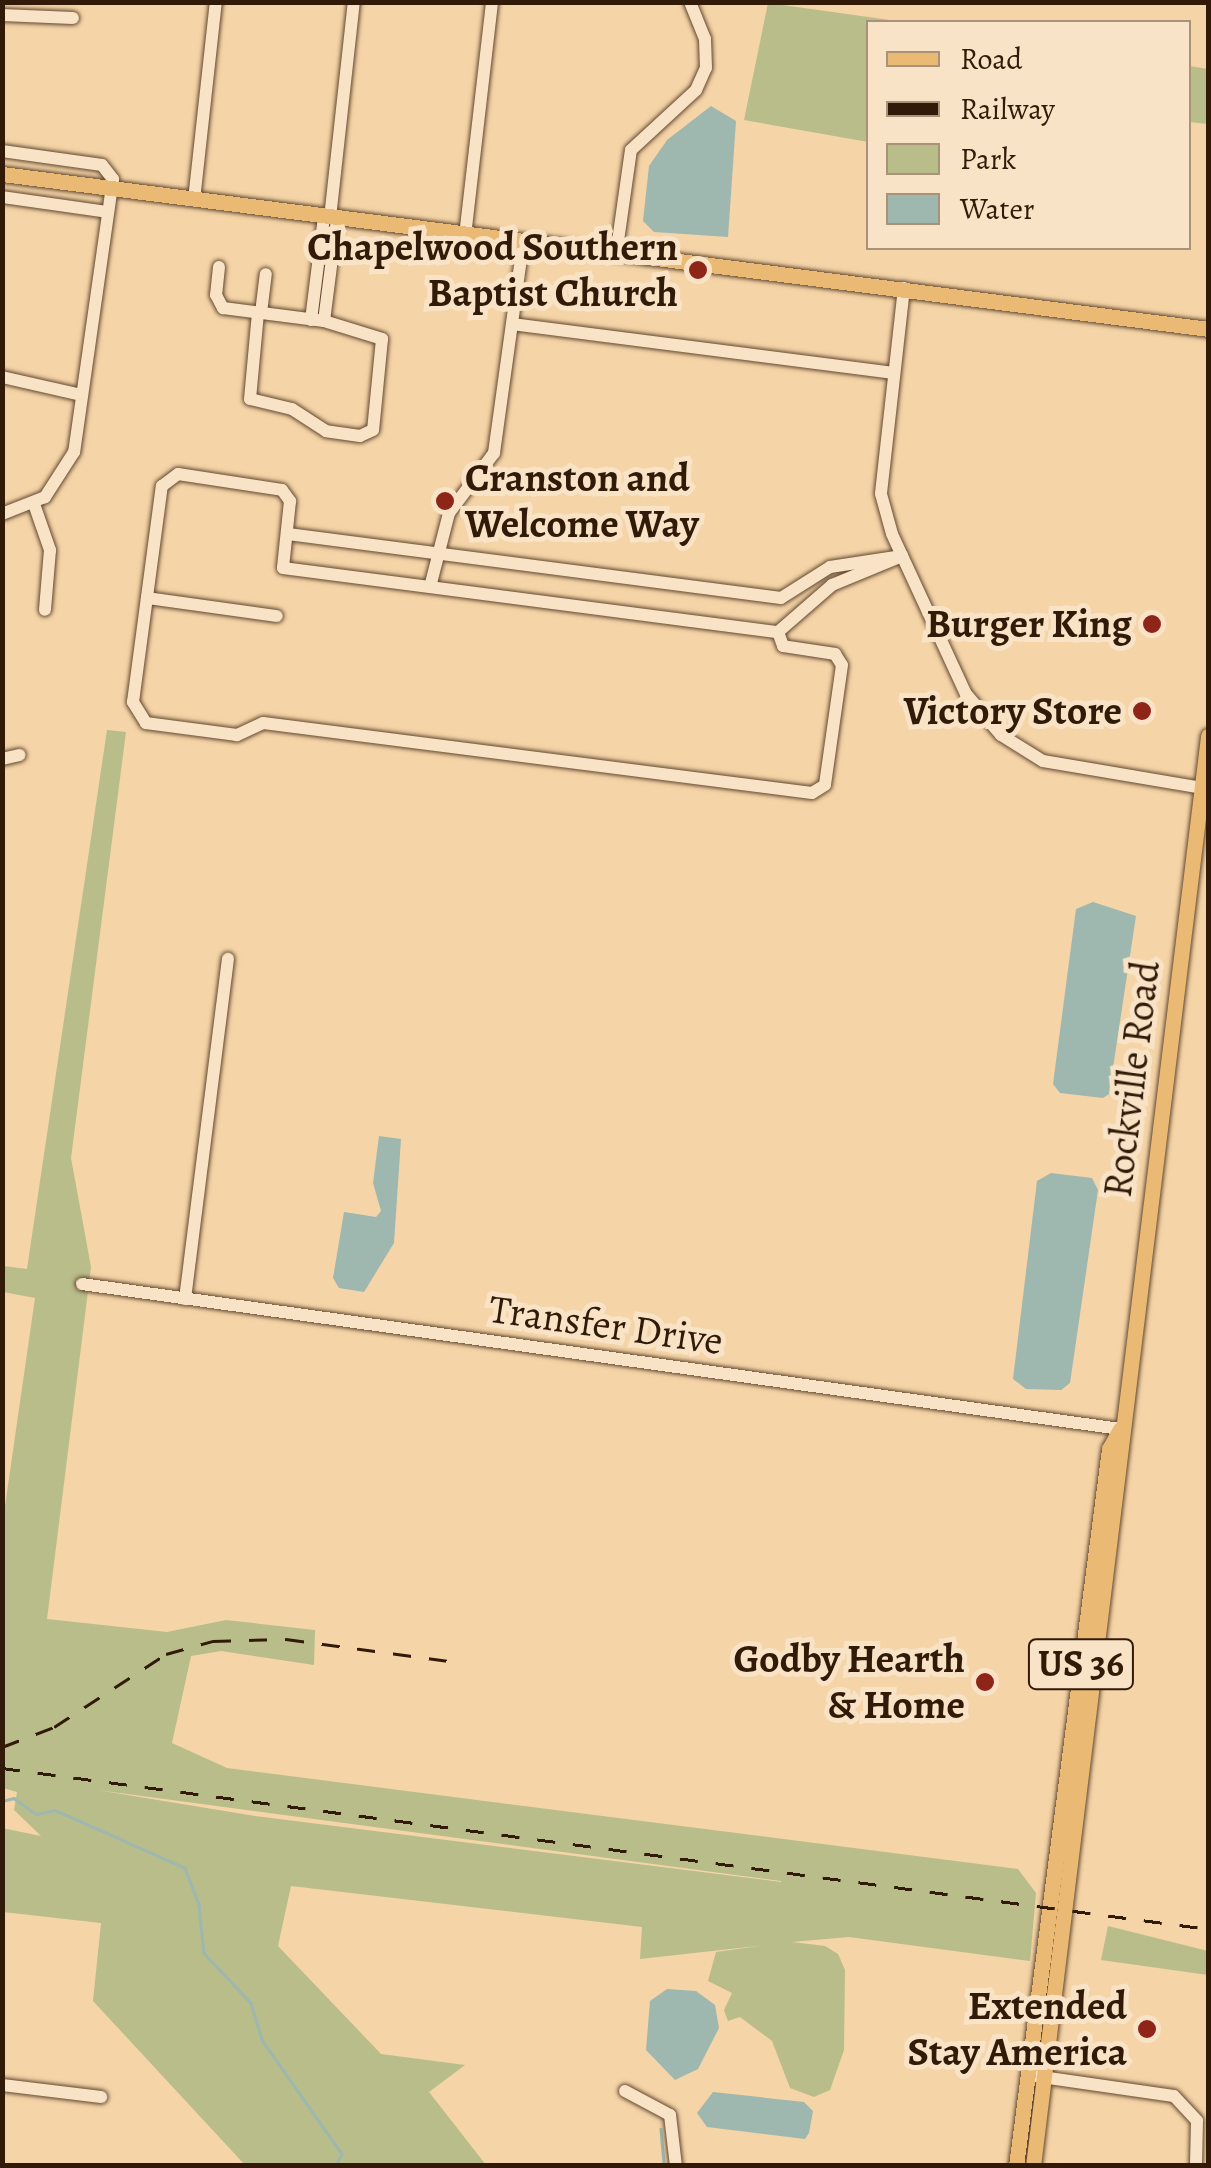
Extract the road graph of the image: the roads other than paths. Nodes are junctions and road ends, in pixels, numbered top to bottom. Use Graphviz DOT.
graph roads {
  1 [pos="216,2"];
  2 [pos="354,2"];
  3 [pos="492,2"];
  4 [pos="690,2"];
  5 [pos="2,15"];
  6 [pos="74,18"];
  7 [pos="2,151"];
  8 [pos="2,174"];
  9 [pos="112,190"];
  10 [pos="2,197"];
  11 [pos="194,200"];
  12 [pos="108,212"];
  13 [pos="330,218"];
  14 [pos="465,236"];
  15 [pos="523,243"];
  16 [pos="616,255"];
  17 [pos="219,267"];
  18 [pos="266,274"];
  19 [pos="904,288"];
  20 [pos="259,313"];
  21 [pos="317,320"];
  22 [pos="512,324"];
  23 [pos="1208,329"];
  24 [pos="894,373"];
  25 [pos="2,377"];
  26 [pos="82,394"];
  27 [pos="34,504"];
  28 [pos="2,514"];
  29 [pos="288,534"];
  30 [pos="435,553"];
  31 [pos="902,556"];
  32 [pos="430,587"];
  33 [pos="147,598"];
  34 [pos="46,610"];
  35 [pos="277,616"];
  36 [pos="778,632"];
  37 [pos="1208,736"];
  38 [pos="20,755"];
  39 [pos="2,759"];
  40 [pos="1202,788"];
  41 [pos="228,959"];
  42 [pos="82,1284"];
  43 [pos="186,1299"];
  44 [pos="1120,1430"];
  45 [pos="1028,2075"];
  46 [pos="1045,2077"];
  47 [pos="2,2085"];
  48 [pos="625,2092"];
  49 [pos="101,2097"];
  50 [pos="676,2166"];
  51 [pos="1016,2166"];
  52 [pos="1033,2166"];
  53 [pos="1196,2166"];
  1 -- 11 [label="street"];
  2 -- 13 [label="street"];
  3 -- 14 [label="street"];
  4 -- 16 [label="street"];
  5 -- 6 [label="street"];
  7 -- 9 [label="street"];
  8 -- 9 [label="main road"];
  9 -- 11 [label="main road"];
  9 -- 12 [label="street"];
  10 -- 12 [label="street"];
  11 -- 13 [label="main road"];
  12 -- 26 [label="street"];
  13 -- 14 [label="main road"];
  13 -- 21 [label="street"];
  14 -- 15 [label="main road"];
  15 -- 16 [label="main road"];
  15 -- 22 [label="street"];
  16 -- 19 [label="main road"];
  17 -- 20 [label="street"];
  18 -- 20 [label="street"];
  19 -- 23 [label="main road"];
  19 -- 24 [label="street"];
  20 -- 21 [label="street"];
  20 -- 21 [label="street"];
  22 -- 24 [label="street"];
  22 -- 30 [label="street"];
  24 -- 31 [label="street"];
  25 -- 26 [label="street"];
  26 -- 27 [label="street"];
  27 -- 28 [label="street"];
  27 -- 34 [label="street"];
  29 -- 30 [label="street"];
  29 -- 32 [label="street"];
  29 -- 33 [label="street"];
  30 -- 31 [label="street"];
  30 -- 32 [label="street"];
  31 -- 36 [label="street"];
  31 -- 40 [label="street"];
  32 -- 36 [label="street"];
  33 -- 35 [label="street"];
  33 -- 36 [label="street"];
  37 -- 40 [label="main road, Rockville Road / US 36"];
  38 -- 39 [label="street"];
  40 -- 44 [label="main road, Rockville Road / US 36"];
  41 -- 43 [label="street"];
  42 -- 43 [label="street, Transfer Drive"];
  43 -- 44 [label="street, Transfer Drive"];
  44 -- 45 [label="main road, Rockville Road / US 36"];
  44 -- 46 [label="main road, Rockville Road / US 36"];
  45 -- 46 [label="street"];
  45 -- 51 [label="main road, Rockville Road / US 36"];
  46 -- 52 [label="main road, Rockville Road / US 36"];
  46 -- 53 [label="street"];
  47 -- 49 [label="street"];
  48 -- 50 [label="street"];
}
